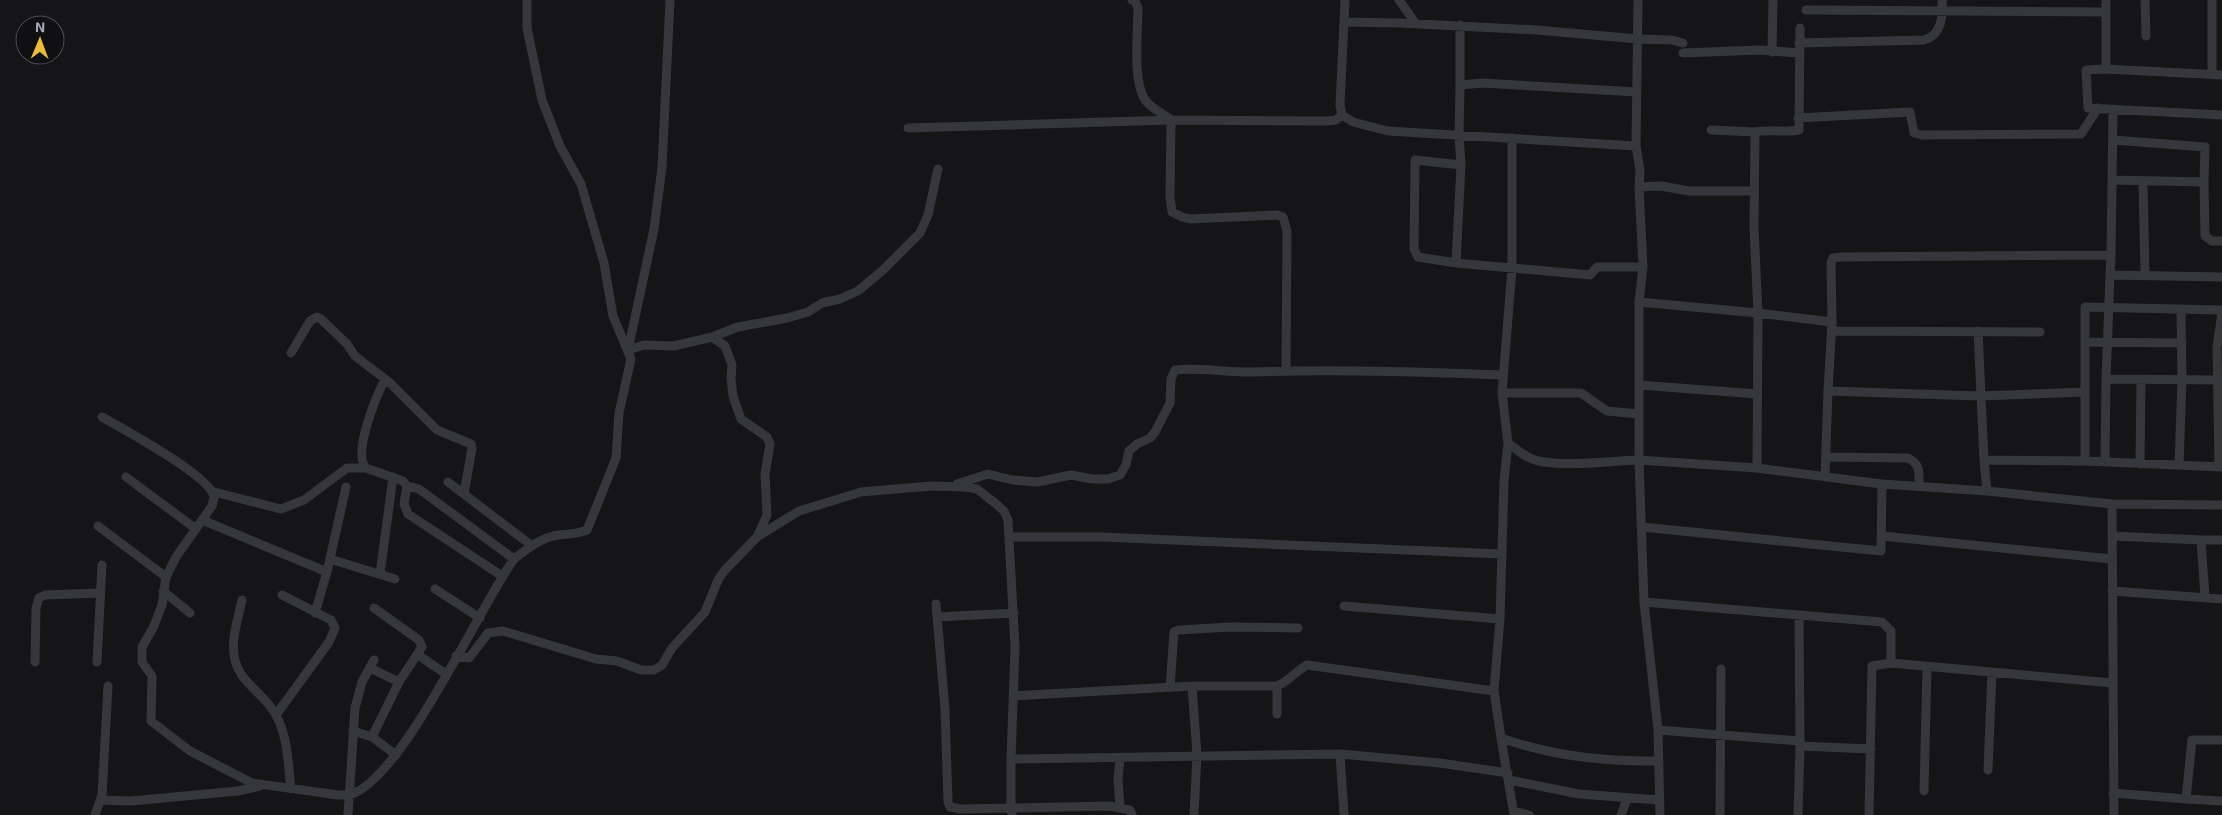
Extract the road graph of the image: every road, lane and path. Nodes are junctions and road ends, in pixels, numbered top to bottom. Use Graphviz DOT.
graph roads {
  1 [pos="527,0"];
  2 [pos="670,0"];
  3 [pos="1134,0"];
  4 [pos="1345,0"];
  5 [pos="1399,0"];
  6 [pos="1638,0"];
  7 [pos="1773,0"];
  8 [pos="1942,0"];
  9 [pos="2106,0"];
  10 [pos="2145,0"];
  11 [pos="2212,0"];
  12 [pos="1806,10"];
  13 [pos="1943,11"];
  14 [pos="2106,12"];
  15 [pos="1344,22"];
  16 [pos="1416,24"];
  17 [pos="1460,26"];
  18 [pos="1800,28"];
  19 [pos="2146,36"];
  20 [pos="1638,40"];
  21 [pos="1799,48"];
  22 [pos="1772,52"];
  23 [pos="2106,69"];
  24 [pos="2212,74"];
  25 [pos="2222,75"];
  26 [pos="1460,85"];
  27 [pos="1636,92"];
  28 [pos="2098,108"];
  29 [pos="2113,109"];
  30 [pos="1342,115"];
  31 [pos="2222,115"];
  32 [pos="1798,118"];
  33 [pos="1171,120"];
  34 [pos="908,128"];
  35 [pos="1711,130"];
  36 [pos="1755,132"];
  37 [pos="1459,136"];
  38 [pos="1512,138"];
  39 [pos="2113,140"];
  40 [pos="1636,146"];
  41 [pos="1461,164"];
  42 [pos="938,169"];
  43 [pos="2112,180"];
  44 [pos="2143,182"];
  45 [pos="2204,182"];
  46 [pos="1639,187"];
  47 [pos="1754,191"];
  48 [pos="2222,241"];
  49 [pos="2111,254"];
  50 [pos="1456,263"];
  51 [pos="1643,267"];
  52 [pos="1512,268"];
  53 [pos="2110,275"];
  54 [pos="2145,275"];
  55 [pos="2222,277"];
  56 [pos="1639,302"];
  57 [pos="2108,307"];
  58 [pos="2181,310"];
  59 [pos="2222,311"];
  60 [pos="1758,313"];
  61 [pos="1832,322"];
  62 [pos="1832,331"];
  63 [pos="1978,332"];
  64 [pos="2040,332"];
  65 [pos="712,337"];
  66 [pos="2085,342"];
  67 [pos="2107,342"];
  68 [pos="2182,344"];
  69 [pos="2220,347"];
  70 [pos="628,350"];
  71 [pos="291,353"];
  72 [pos="1286,370"];
  73 [pos="1503,375"];
  74 [pos="385,379"];
  75 [pos="2106,379"];
  76 [pos="2141,380"];
  77 [pos="2182,380"];
  78 [pos="2218,380"];
  79 [pos="1639,385"];
  80 [pos="1828,391"];
  81 [pos="2085,392"];
  82 [pos="1502,393"];
  83 [pos="1757,394"];
  84 [pos="1980,396"];
  85 [pos="1639,414"];
  86 [pos="102,418"];
  87 [pos="2220,433"];
  88 [pos="1508,443"];
  89 [pos="1826,457"];
  90 [pos="1639,460"];
  91 [pos="1984,460"];
  92 [pos="2085,461"];
  93 [pos="2105,462"];
  94 [pos="2140,464"];
  95 [pos="2180,466"];
  96 [pos="2220,467"];
  97 [pos="366,468"];
  98 [pos="1757,468"];
  99 [pos="126,477"];
  100 [pos="392,477"];
  101 [pos="1825,477"];
  102 [pos="448,482"];
  103 [pos="1882,484"];
  104 [pos="407,486"];
  105 [pos="949,486"];
  106 [pos="1919,486"];
  107 [pos="346,487"];
  108 [pos="1988,491"];
  109 [pos="214,492"];
  110 [pos="464,494"];
  111 [pos="2112,504"];
  112 [pos="2222,505"];
  113 [pos="202,520"];
  114 [pos="98,526"];
  115 [pos="1642,527"];
  116 [pos="196,529"];
  117 [pos="1882,536"];
  118 [pos="2113,536"];
  119 [pos="757,537"];
  120 [pos="1011,538"];
  121 [pos="2201,540"];
  122 [pos="2222,540"];
  123 [pos="531,545"];
  124 [pos="1502,554"];
  125 [pos="330,559"];
  126 [pos="514,559"];
  127 [pos="2112,559"];
  128 [pos="102,565"];
  129 [pos="327,572"];
  130 [pos="380,574"];
  131 [pos="502,576"];
  132 [pos="166,577"];
  133 [pos="395,579"];
  134 [pos="435,589"];
  135 [pos="2112,590"];
  136 [pos="163,591"];
  137 [pos="100,593"];
  138 [pos="282,595"];
  139 [pos="2205,598"];
  140 [pos="2222,599"];
  141 [pos="242,600"];
  142 [pos="1644,602"];
  143 [pos="936,604"];
  144 [pos="1344,606"];
  145 [pos="374,608"];
  146 [pos="190,613"];
  147 [pos="315,613"];
  148 [pos="1014,613"];
  149 [pos="1800,616"];
  150 [pos="480,618"];
  151 [pos="937,618"];
  152 [pos="1500,619"];
  153 [pos="1298,628"];
  154 [pos="418,655"];
  155 [pos="456,656"];
  156 [pos="35,662"];
  157 [pos="97,662"];
  158 [pos="1891,664"];
  159 [pos="1927,667"];
  160 [pos="1721,669"];
  161 [pos="1992,672"];
  162 [pos="446,674"];
  163 [pos="399,682"];
  164 [pos="2112,683"];
  165 [pos="108,686"];
  166 [pos="1192,686"];
  167 [pos="1277,686"];
  168 [pos="1170,687"];
  169 [pos="1494,691"];
  170 [pos="1013,696"];
  171 [pos="276,714"];
  172 [pos="1277,714"];
  173 [pos="1658,730"];
  174 [pos="353,731"];
  175 [pos="1720,735"];
  176 [pos="372,737"];
  177 [pos="1501,738"];
  178 [pos="2222,740"];
  179 [pos="1800,743"];
  180 [pos="1871,749"];
  181 [pos="1340,754"];
  182 [pos="396,756"];
  183 [pos="1197,756"];
  184 [pos="1120,758"];
  185 [pos="1011,759"];
  186 [pos="1658,761"];
  187 [pos="1988,770"];
  188 [pos="1508,776"];
  189 [pos="263,786"];
  190 [pos="291,789"];
  191 [pos="1924,791"];
  192 [pos="2113,793"];
  193 [pos="349,795"];
  194 [pos="1626,799"];
  195 [pos="2186,799"];
  196 [pos="101,800"];
  197 [pos="1660,800"];
  198 [pos="2222,801"];
  199 [pos="1120,806"];
  200 [pos="1012,811"];
  201 [pos="1514,813"];
  202 [pos="95,815"];
  203 [pos="348,815"];
  204 [pos="1132,815"];
  205 [pos="1194,815"];
  206 [pos="1344,815"];
  207 [pos="1529,815"];
  208 [pos="1621,815"];
  209 [pos="1660,815"];
  210 [pos="1720,815"];
  211 [pos="1798,815"];
  212 [pos="1869,815"];
  213 [pos="2114,815"];
  1 -- 70 [label="street"];
  2 -- 70 [label="street"];
  3 -- 33 [label="street"];
  4 -- 15 [label="street"];
  5 -- 16 [label="street"];
  6 -- 20 [label="street"];
  7 -- 22 [label="street"];
  8 -- 13 [label="street"];
  9 -- 14 [label="street"];
  10 -- 19 [label="street"];
  11 -- 24 [label="street"];
  12 -- 13 [label="street"];
  13 -- 14 [label="street"];
  13 -- 21 [label="street"];
  14 -- 23 [label="street"];
  15 -- 16 [label="street"];
  15 -- 30 [label="street"];
  16 -- 17 [label="street"];
  17 -- 20 [label="street"];
  17 -- 26 [label="street"];
  18 -- 21 [label="street"];
  20 -- 22 [label="street"];
  20 -- 27 [label="street"];
  21 -- 22 [label="street"];
  21 -- 32 [label="street"];
  23 -- 24 [label="street"];
  23 -- 28 [label="street"];
  24 -- 25 [label="street"];
  26 -- 27 [label="street"];
  26 -- 37 [label="street"];
  27 -- 40 [label="street"];
  28 -- 29 [label="street"];
  28 -- 32 [label="street"];
  29 -- 31 [label="street"];
  29 -- 39 [label="street"];
  30 -- 33 [label="street"];
  30 -- 37 [label="street"];
  32 -- 36 [label="street"];
  33 -- 34 [label="street"];
  33 -- 72 [label="street"];
  35 -- 36 [label="street"];
  36 -- 47 [label="street"];
  37 -- 38 [label="street"];
  37 -- 41 [label="street"];
  38 -- 40 [label="street"];
  38 -- 52 [label="street"];
  39 -- 43 [label="street"];
  39 -- 45 [label="street"];
  40 -- 46 [label="street"];
  41 -- 50 [label="street"];
  41 -- 50 [label="street"];
  42 -- 65 [label="street"];
  43 -- 44 [label="street"];
  43 -- 49 [label="street"];
  44 -- 45 [label="street"];
  44 -- 54 [label="street"];
  45 -- 48 [label="street"];
  46 -- 47 [label="street"];
  46 -- 51 [label="street"];
  47 -- 60 [label="street"];
  49 -- 53 [label="street"];
  49 -- 61 [label="street"];
  50 -- 52 [label="street"];
  51 -- 52 [label="street"];
  51 -- 56 [label="street"];
  52 -- 73 [label="street"];
  53 -- 54 [label="street"];
  53 -- 57 [label="street"];
  54 -- 55 [label="street"];
  56 -- 60 [label="street"];
  56 -- 79 [label="street"];
  57 -- 58 [label="street"];
  57 -- 66 [label="street"];
  57 -- 67 [label="street"];
  58 -- 59 [label="street"];
  58 -- 68 [label="street"];
  59 -- 69 [label="street"];
  60 -- 61 [label="street"];
  60 -- 83 [label="street"];
  61 -- 62 [label="street"];
  62 -- 63 [label="street"];
  62 -- 80 [label="street"];
  63 -- 64 [label="street"];
  63 -- 84 [label="street"];
  65 -- 70 [label="street"];
  65 -- 119 [label="street"];
  66 -- 67 [label="street"];
  66 -- 81 [label="street"];
  67 -- 68 [label="street"];
  67 -- 75 [label="street"];
  68 -- 77 [label="street"];
  69 -- 78 [label="street"];
  70 -- 123 [label="street"];
  71 -- 74 [label="street"];
  72 -- 73 [label="street"];
  72 -- 105 [label="street"];
  73 -- 82 [label="street"];
  74 -- 97 [label="street"];
  74 -- 110 [label="street"];
  75 -- 76 [label="street"];
  75 -- 93 [label="street"];
  76 -- 77 [label="street"];
  76 -- 94 [label="street"];
  77 -- 78 [label="street"];
  77 -- 95 [label="street"];
  78 -- 87 [label="street"];
  79 -- 83 [label="street"];
  79 -- 85 [label="street"];
  80 -- 84 [label="street"];
  80 -- 89 [label="street"];
  81 -- 84 [label="street"];
  81 -- 92 [label="street"];
  82 -- 85 [label="street"];
  82 -- 88 [label="street"];
  83 -- 98 [label="street"];
  84 -- 91 [label="street"];
  85 -- 90 [label="street"];
  86 -- 109 [label="street"];
  87 -- 96 [label="street"];
  88 -- 90 [label="street"];
  88 -- 124 [label="street"];
  89 -- 101 [label="street"];
  89 -- 106 [label="street"];
  90 -- 98 [label="street"];
  90 -- 115 [label="street"];
  91 -- 92 [label="street"];
  91 -- 108 [label="street"];
  92 -- 93 [label="street"];
  93 -- 94 [label="street"];
  94 -- 95 [label="street"];
  95 -- 96 [label="street"];
  97 -- 100 [label="street"];
  97 -- 109 [label="street"];
  98 -- 101 [label="street"];
  99 -- 116 [label="street"];
  100 -- 104 [label="street"];
  100 -- 130 [label="street"];
  101 -- 103 [label="street"];
  102 -- 110 [label="street"];
  103 -- 106 [label="street"];
  103 -- 117 [label="street"];
  104 -- 126 [label="street"];
  104 -- 131 [label="street"];
  105 -- 119 [label="street"];
  105 -- 120 [label="street"];
  106 -- 108 [label="street"];
  107 -- 125 [label="street"];
  108 -- 111 [label="street"];
  109 -- 113 [label="street"];
  110 -- 123 [label="street"];
  111 -- 112 [label="street"];
  111 -- 118 [label="street"];
  113 -- 116 [label="street"];
  113 -- 129 [label="street"];
  114 -- 132 [label="street"];
  115 -- 117 [label="street"];
  115 -- 142 [label="street"];
  116 -- 132 [label="street"];
  117 -- 127 [label="street"];
  118 -- 121 [label="street"];
  118 -- 127 [label="street"];
  119 -- 155 [label="street"];
  120 -- 124 [label="street"];
  120 -- 148 [label="street"];
  121 -- 122 [label="street"];
  121 -- 139 [label="street"];
  123 -- 126 [label="street"];
  124 -- 152 [label="street"];
  125 -- 129 [label="street"];
  125 -- 130 [label="street"];
  126 -- 131 [label="street"];
  127 -- 135 [label="street"];
  128 -- 137 [label="street"];
  129 -- 147 [label="street"];
  130 -- 133 [label="street"];
  131 -- 150 [label="street"];
  132 -- 136 [label="street"];
  134 -- 150 [label="street"];
  135 -- 139 [label="street"];
  135 -- 164 [label="street"];
  136 -- 146 [label="street"];
  136 -- 189 [label="street"];
  137 -- 156 [label="street"];
  137 -- 157 [label="street"];
  138 -- 147 [label="street"];
  139 -- 140 [label="street"];
  141 -- 171 [label="street"];
  142 -- 149 [label="street"];
  142 -- 173 [label="street"];
  143 -- 151 [label="street"];
  144 -- 152 [label="street"];
  145 -- 154 [label="street"];
  147 -- 171 [label="street"];
  148 -- 151 [label="street"];
  148 -- 170 [label="street"];
  149 -- 158 [label="street"];
  149 -- 179 [label="street"];
  150 -- 155 [label="street"];
  151 -- 200 [label="street"];
  152 -- 169 [label="street"];
  153 -- 168 [label="street"];
  154 -- 162 [label="street"];
  154 -- 163 [label="street"];
  155 -- 162 [label="street"];
  158 -- 159 [label="street"];
  158 -- 180 [label="street"];
  159 -- 161 [label="street"];
  159 -- 191 [label="street"];
  160 -- 175 [label="street"];
  161 -- 164 [label="street"];
  161 -- 187 [label="street"];
  162 -- 182 [label="street"];
  163 -- 174 [label="street"];
  163 -- 176 [label="street"];
  164 -- 192 [label="street"];
  165 -- 196 [label="street"];
  166 -- 167 [label="street"];
  166 -- 168 [label="street"];
  166 -- 183 [label="street"];
  167 -- 169 [label="street"];
  167 -- 172 [label="street"];
  168 -- 170 [label="street"];
  169 -- 177 [label="street"];
  170 -- 185 [label="street"];
  171 -- 190 [label="street"];
  173 -- 175 [label="street"];
  173 -- 186 [label="street"];
  174 -- 176 [label="street"];
  174 -- 193 [label="street"];
  175 -- 179 [label="street"];
  175 -- 210 [label="street"];
  176 -- 182 [label="street"];
  177 -- 186 [label="street"];
  177 -- 188 [label="street"];
  178 -- 195 [label="street"];
  179 -- 180 [label="street"];
  179 -- 211 [label="street"];
  180 -- 212 [label="street"];
  181 -- 183 [label="street"];
  181 -- 188 [label="street"];
  181 -- 206 [label="street"];
  182 -- 193 [label="street"];
  183 -- 184 [label="street"];
  183 -- 205 [label="street"];
  184 -- 185 [label="street"];
  184 -- 199 [label="street"];
  185 -- 200 [label="street"];
  186 -- 197 [label="street"];
  188 -- 194 [label="street"];
  188 -- 201 [label="street"];
  189 -- 190 [label="street"];
  189 -- 196 [label="street"];
  190 -- 193 [label="street"];
  192 -- 195 [label="street"];
  192 -- 213 [label="street"];
  193 -- 203 [label="street"];
  194 -- 197 [label="street"];
  194 -- 208 [label="street"];
  195 -- 198 [label="street"];
  196 -- 202 [label="street"];
  197 -- 209 [label="street"];
  199 -- 200 [label="street"];
  199 -- 204 [label="street"];
  201 -- 207 [label="street"];
}
